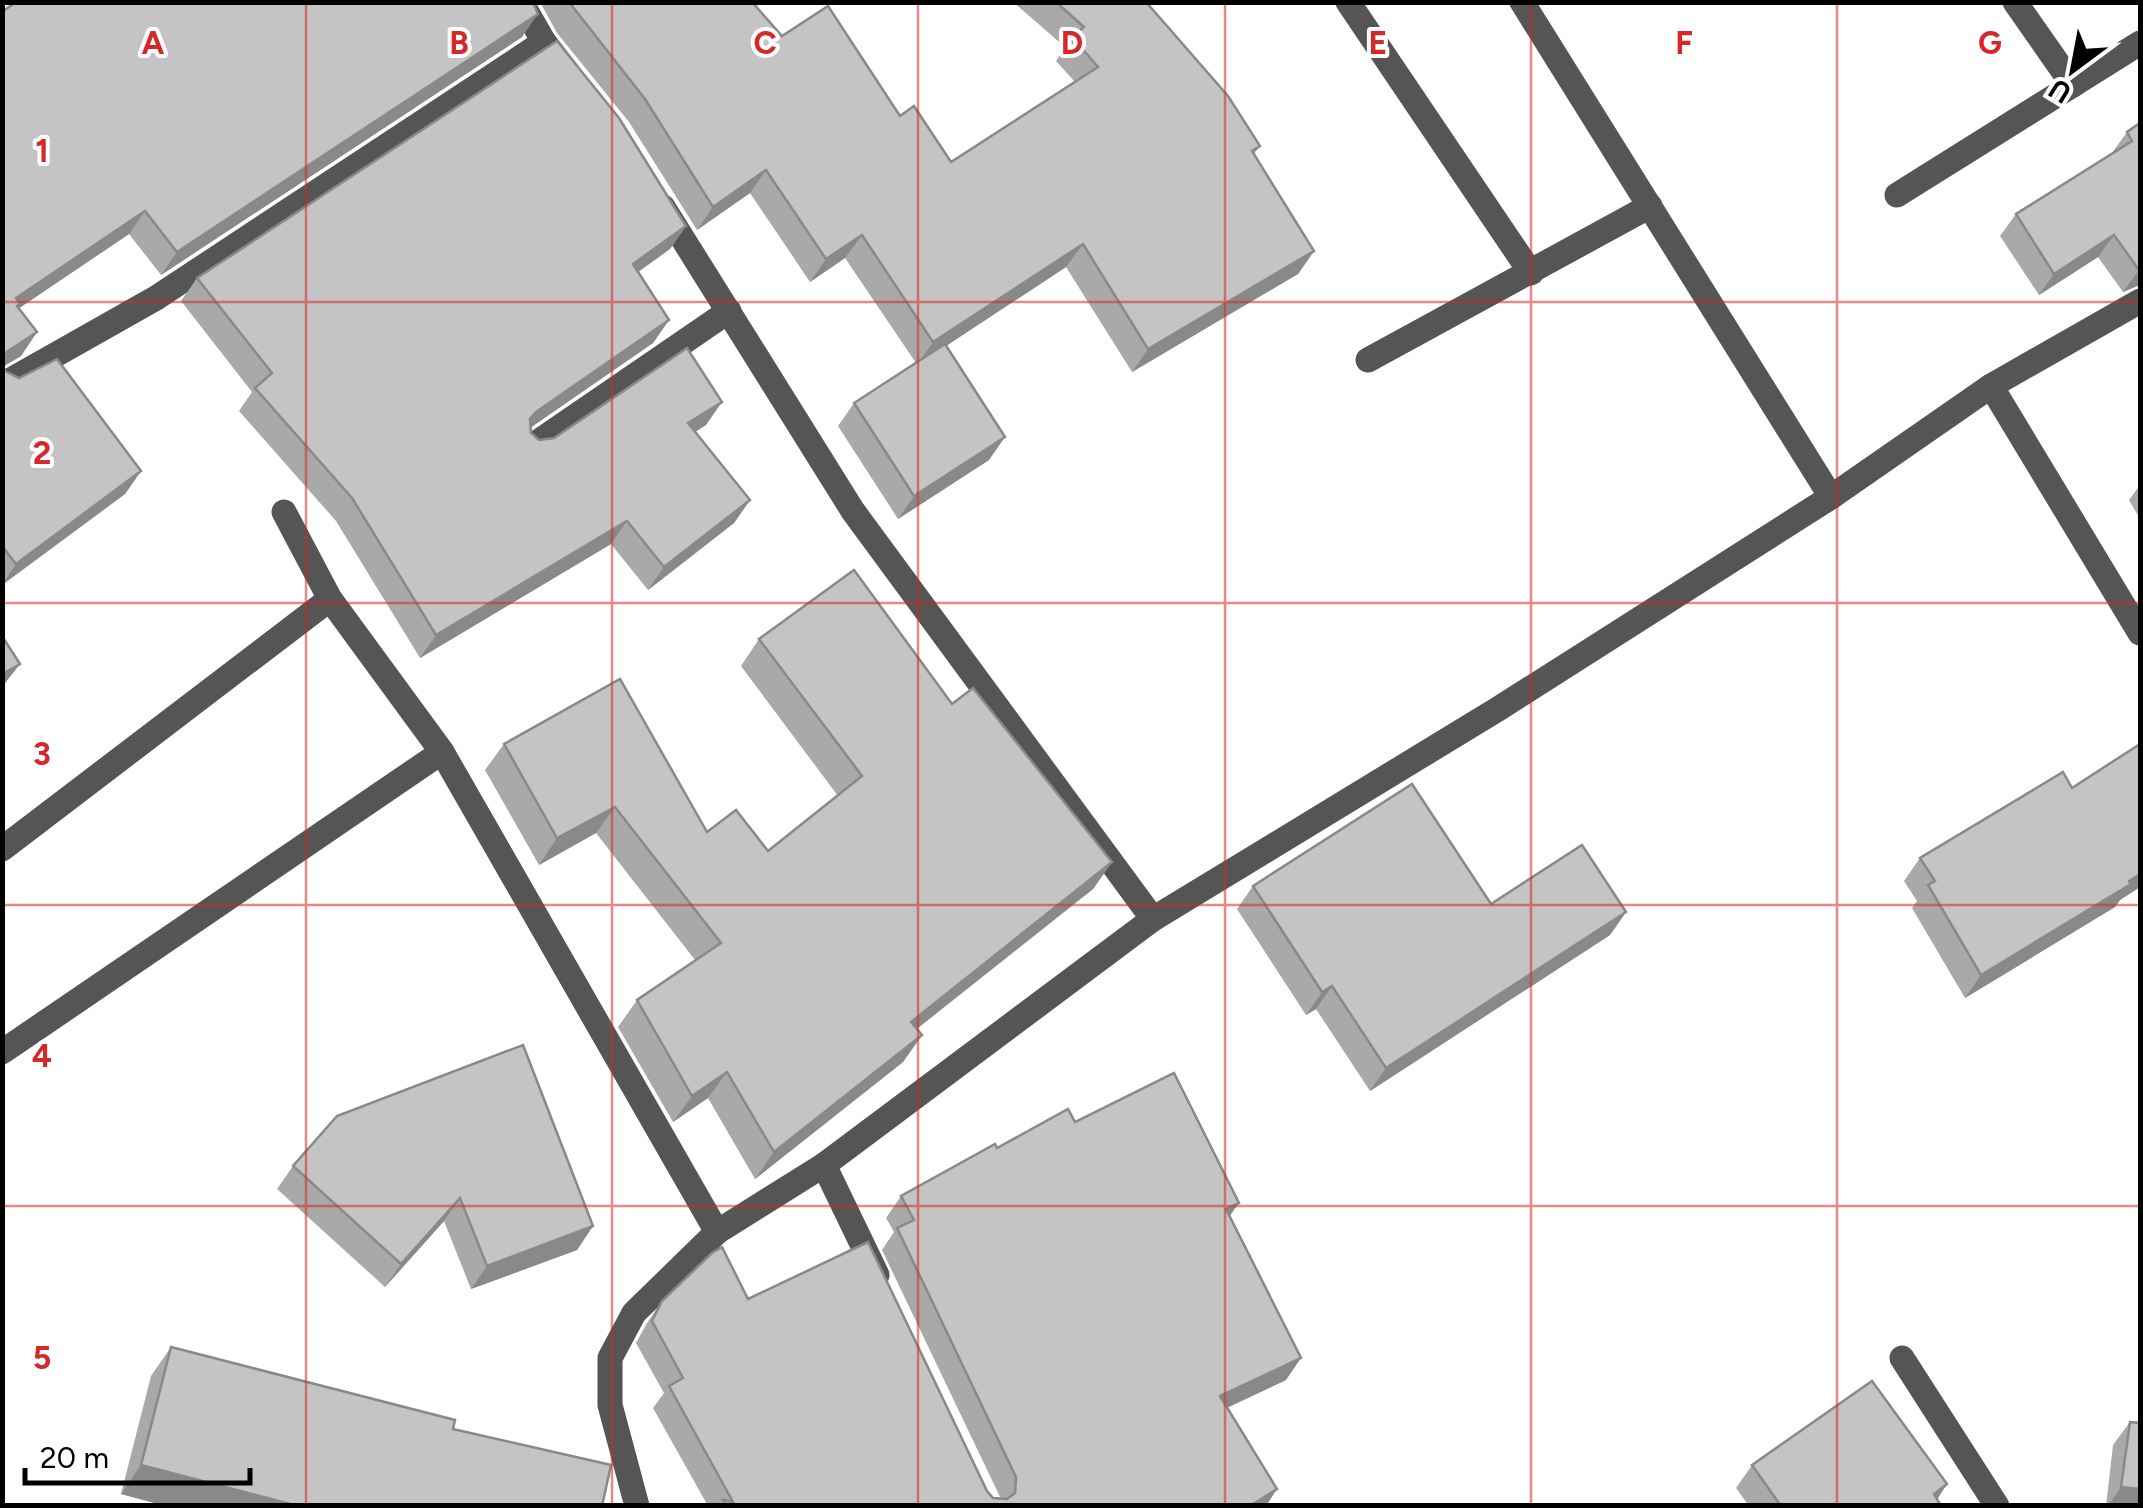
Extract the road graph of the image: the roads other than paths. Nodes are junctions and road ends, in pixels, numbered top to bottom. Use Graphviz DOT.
graph roads {
  1 [pos="521,2"];
  2 [pos="1348,2"];
  3 [pos="1522,2"];
  4 [pos="2015,2"];
  5 [pos="544,42"];
  6 [pos="2140,42"];
  7 [pos="2073,84"];
  8 [pos="580,87"];
  9 [pos="646,181"];
  10 [pos="1897,195"];
  11 [pos="1650,206"];
  12 [pos="1531,272"];
  13 [pos="2140,301"];
  14 [pos="729,311"];
  15 [pos="1368,360"];
  16 [pos="2,384"];
  17 [pos="1991,386"];
  18 [pos="530,448"];
  19 [pos="1832,497"];
  20 [pos="284,512"];
  21 [pos="330,599"];
  22 [pos="2140,633"];
  23 [pos="442,752"];
  24 [pos="2,849"];
  25 [pos="1153,919"];
  26 [pos="2,1052"];
  27 [pos="824,1165"];
  28 [pos="717,1232"];
  29 [pos="884,1290"];
  30 [pos="1902,1358"];
  31 [pos="637,1506"];
  32 [pos="1997,1506"];
  1 -- 5 [label="street"];
  2 -- 12 [label="street"];
  3 -- 11 [label="street"];
  4 -- 7 [label="street"];
  5 -- 8 [label="street"];
  5 -- 16 [label="street"];
  6 -- 7 [label="street"];
  7 -- 10 [label="street"];
  9 -- 14 [label="street"];
  11 -- 12 [label="street"];
  11 -- 19 [label="street"];
  12 -- 15 [label="street"];
  13 -- 17 [label="street"];
  14 -- 18 [label="street"];
  14 -- 25 [label="street"];
  17 -- 19 [label="street"];
  17 -- 22 [label="street"];
  19 -- 25 [label="street"];
  20 -- 21 [label="street"];
  21 -- 23 [label="street"];
  21 -- 24 [label="street"];
  23 -- 26 [label="street"];
  23 -- 28 [label="street"];
  25 -- 27 [label="street"];
  27 -- 28 [label="street"];
  27 -- 29 [label="street"];
  28 -- 31 [label="street"];
  30 -- 32 [label="street"];
}
